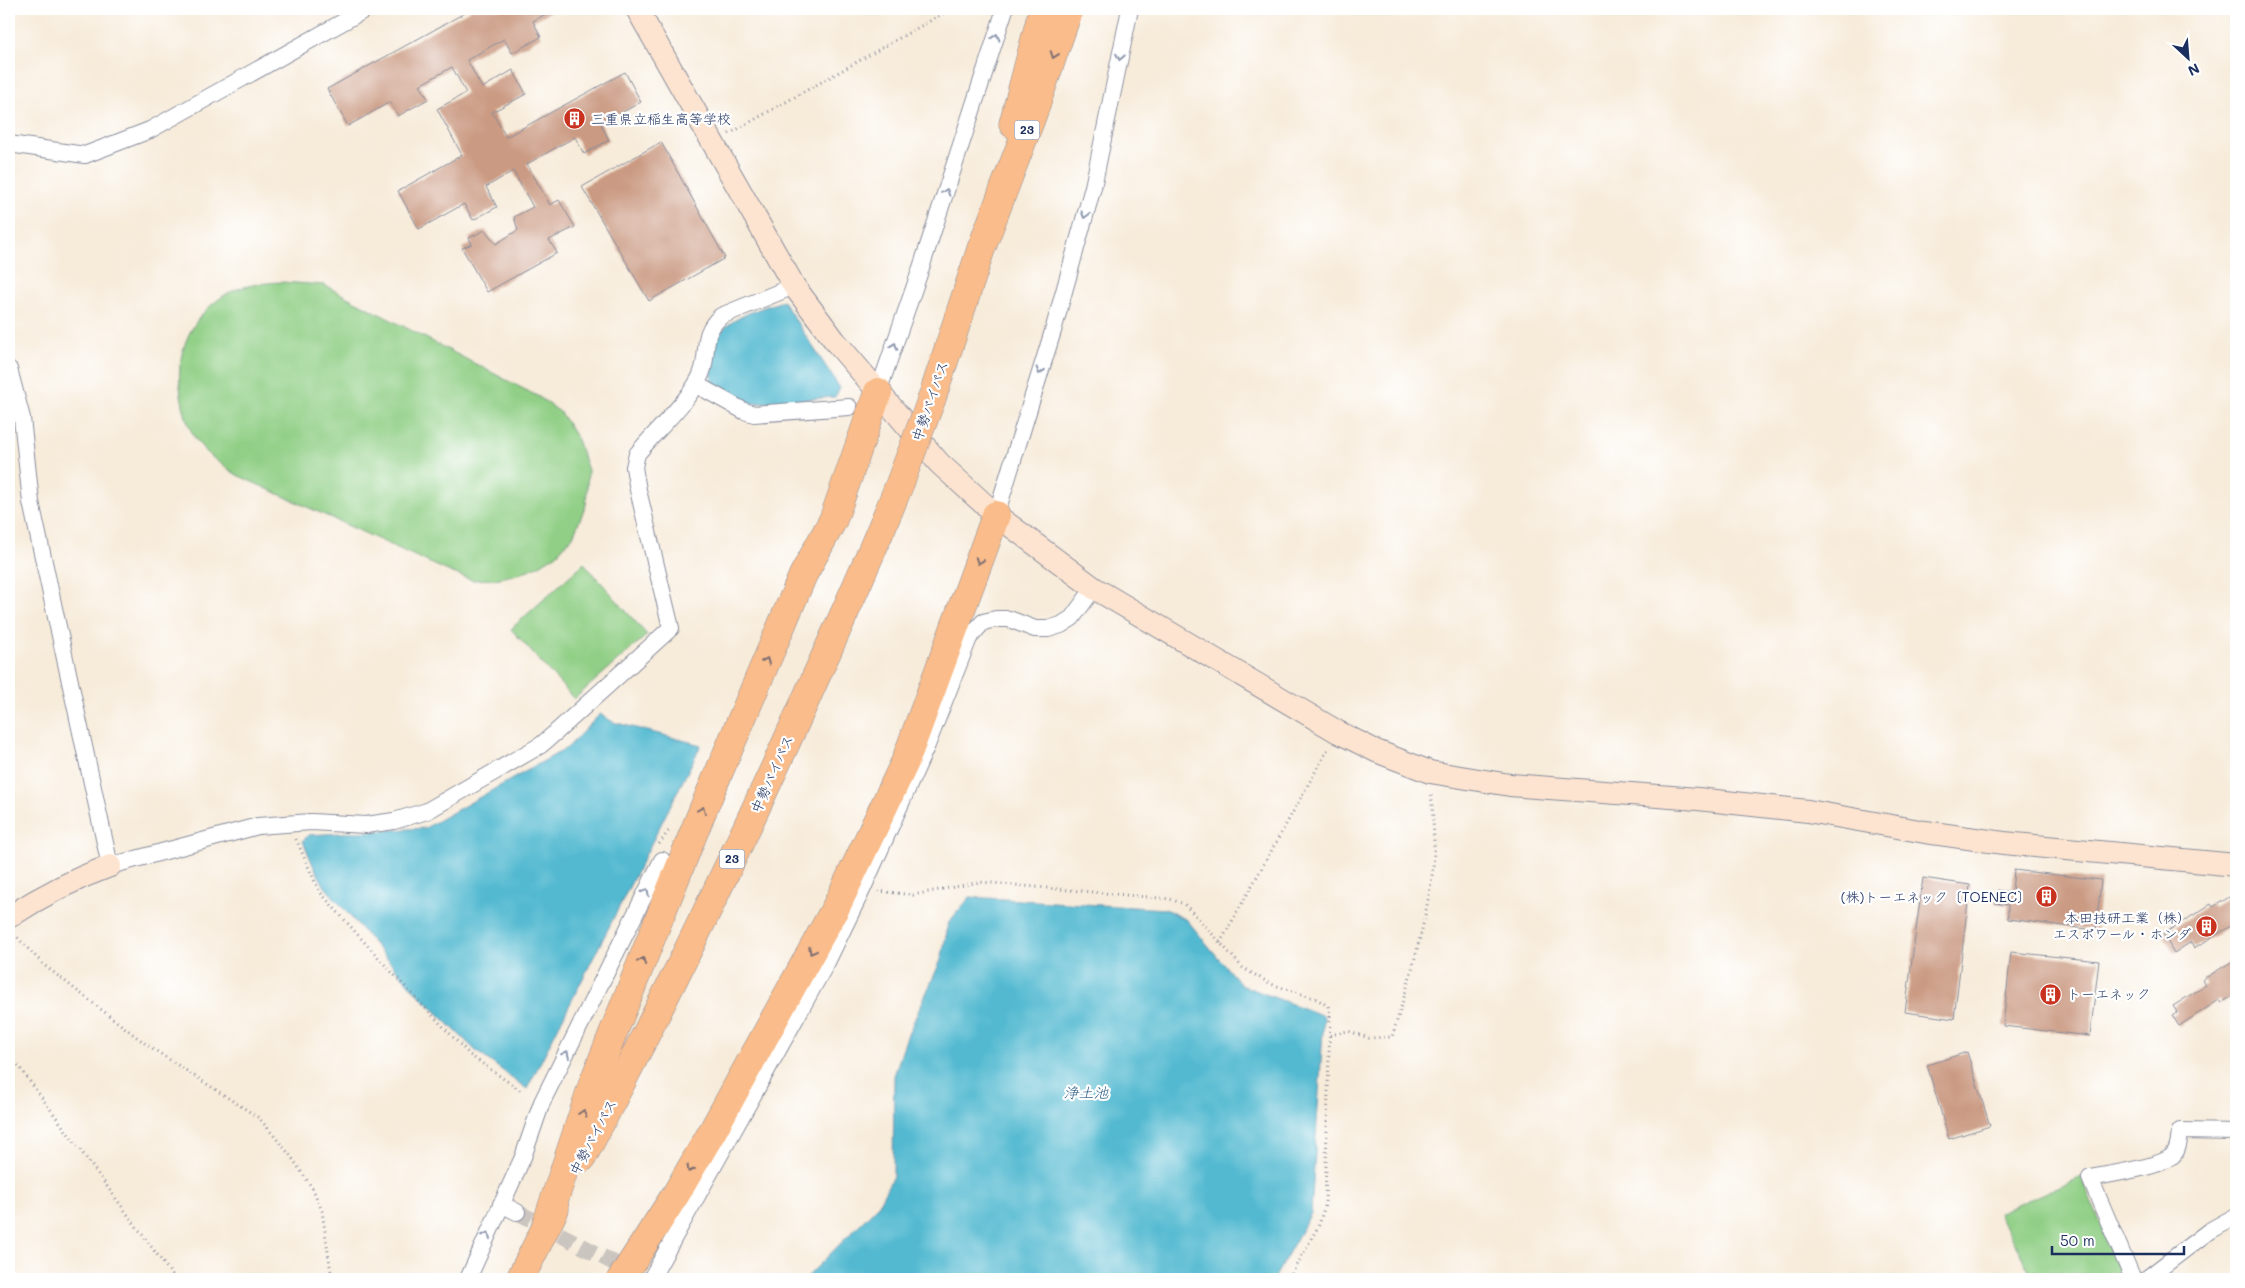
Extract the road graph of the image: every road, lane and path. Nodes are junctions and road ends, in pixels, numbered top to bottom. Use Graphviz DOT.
graph roads {
  1 [pos="366,9"];
  2 [pos="637,9"];
  3 [pos="951,9"];
  4 [pos="1005,9"];
  5 [pos="1043,9"];
  6 [pos="1069,9"];
  7 [pos="1130,9"];
  8 [pos="712,143"];
  9 [pos="9,144"];
  10 [pos="981,249"];
  11 [pos="794,286"];
  12 [pos="9,369"];
  13 [pos="697,385"];
  14 [pos="878,392"];
  15 [pos="849,407"];
  16 [pos="996,515"];
  17 [pos="1094,588"];
  18 [pos="1338,732"];
  19 [pos="1430,772"];
  20 [pos="288,822"];
  21 [pos="662,860"];
  22 [pos="2236,865"];
  23 [pos="110,866"];
  24 [pos="864,888"];
  25 [pos="9,917"];
  26 [pos="9,930"];
  27 [pos="1220,943"];
  28 [pos="1330,1036"];
  29 [pos="9,1053"];
  30 [pos="521,1091"];
  31 [pos="2236,1132"];
  32 [pos="501,1204"];
  33 [pos="516,1212"];
  34 [pos="2236,1216"];
  35 [pos="546,1225"];
  36 [pos="175,1279"];
  37 [pos="332,1279"];
  38 [pos="468,1279"];
  39 [pos="520,1279"];
  40 [pos="640,1279"];
  41 [pos="1289,1279"];
  42 [pos="2132,1279"];
  43 [pos="2146,1279"];
  1 -- 9 [label="street"];
  2 -- 8 [label="street"];
  3 -- 8 [label="path"];
  14 -- 4 [label="street, one-way"];
  5 -- 10 [label="highway, 中勢バイパス / 23"];
  6 -- 10 [label="highway, 中勢バイパス / 23, one-way"];
  7 -- 16 [label="street, one-way"];
  8 -- 11 [label="street"];
  10 -- 35 [label="highway, 中勢バイパス / 23, bridge"];
  11 -- 13 [label="street"];
  11 -- 14 [label="street"];
  12 -- 23 [label="street"];
  13 -- 15 [label="street"];
  13 -- 20 [label="street"];
  14 -- 16 [label="street"];
  35 -- 14 [label="highway, one-way"];
  16 -- 17 [label="street"];
  16 -- 40 [label="highway, one-way"];
  17 -- 18 [label="street"];
  17 -- 24 [label="street"];
  18 -- 19 [label="street"];
  18 -- 27 [label="path"];
  19 -- 22 [label="street"];
  19 -- 28 [label="path"];
  20 -- 23 [label="street"];
  20 -- 30 [label="path"];
  32 -- 21 [label="street, one-way"];
  23 -- 25 [label="street"];
  24 -- 27 [label="path"];
  24 -- 40 [label="street"];
  26 -- 37 [label="path"];
  27 -- 28 [label="path"];
  28 -- 41 [label="path"];
  29 -- 36 [label="path"];
  31 -- 42 [label="street"];
  32 -- 33 [label="street"];
  38 -- 32 [label="street, one-way"];
  34 -- 43 [label="street"];
  35 -- 39 [label="highway, 中勢バイパス / 23"];
}
